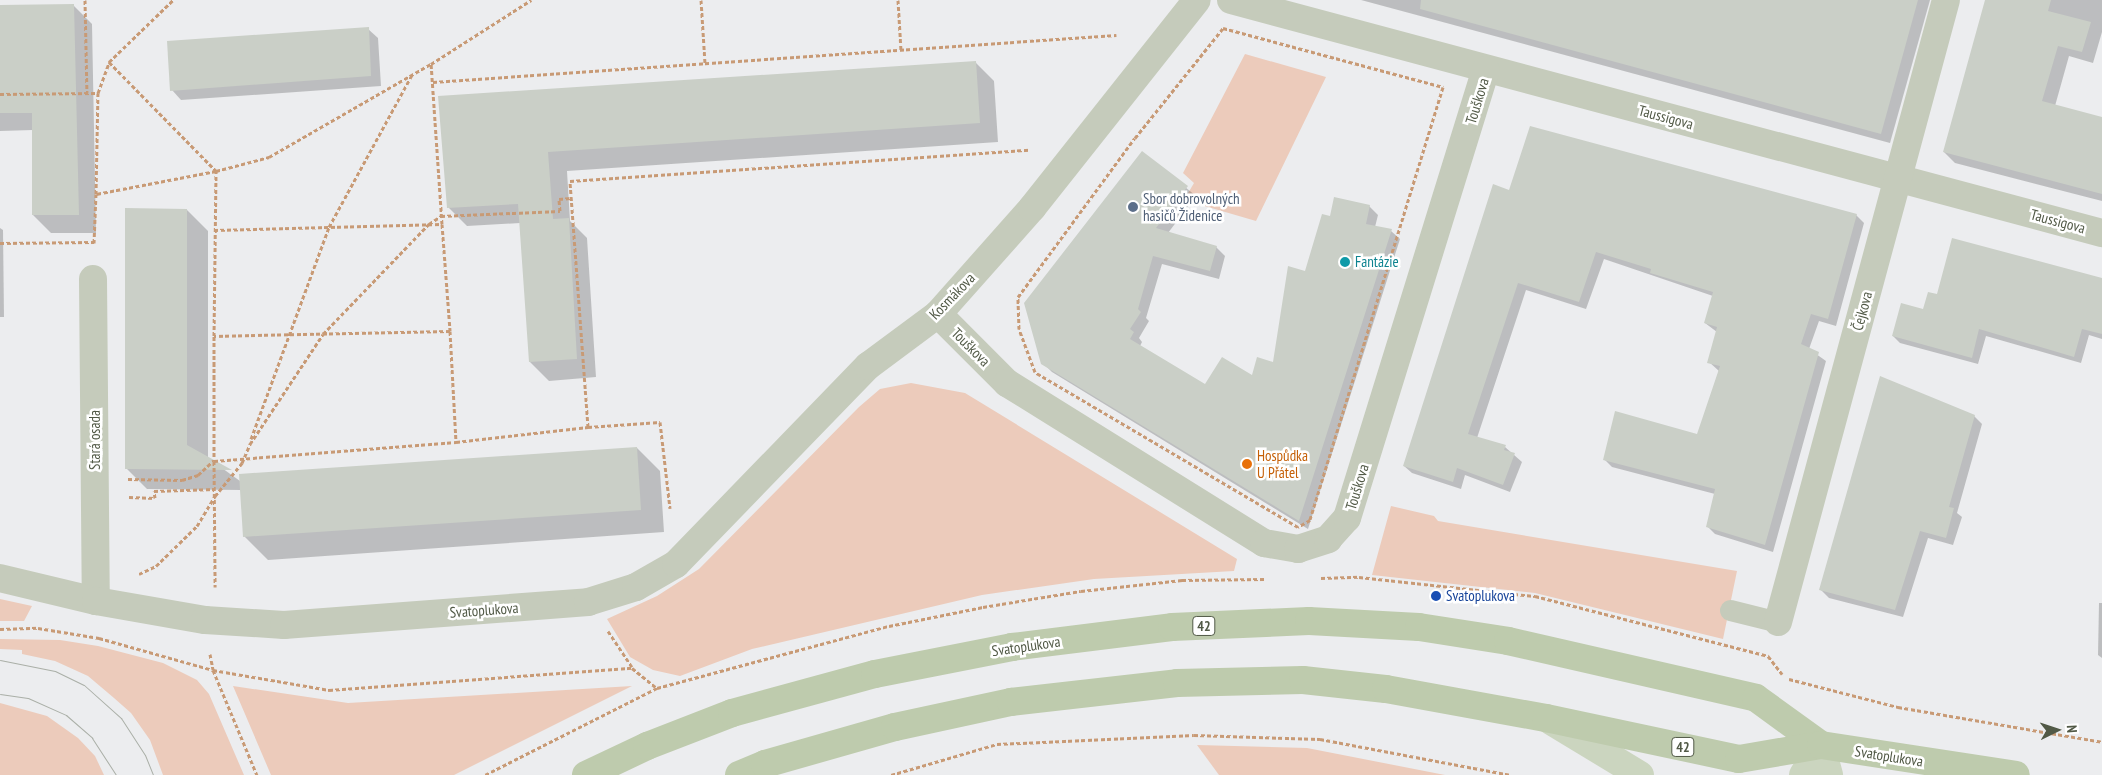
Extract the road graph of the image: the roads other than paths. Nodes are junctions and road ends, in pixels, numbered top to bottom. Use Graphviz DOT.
graph roads {
  1 [pos="1197,0"];
  2 [pos="1230,0"];
  3 [pos="1946,0"];
  4 [pos="1486,70"];
  5 [pos="1896,178"];
  6 [pos="2102,233"];
  7 [pos="94,279"];
  8 [pos="938,314"];
  9 [pos="676,564"];
  10 [pos="0,578"];
  11 [pos="96,601"];
  12 [pos="1730,610"];
  13 [pos="1778,622"];
  14 [pos="1546,718"];
  15 [pos="1821,745"];
  16 [pos="769,770"];
  17 [pos="586,775"];
  18 [pos="739,775"];
  19 [pos="1640,775"];
  20 [pos="1803,775"];
  21 [pos="1829,775"];
  22 [pos="2016,775"];
  1 -- 8 [label="street, Kosmákova"];
  2 -- 4 [label="street, Taussigova"];
  3 -- 5 [label="street, Čejkova"];
  4 -- 5 [label="street, Taussigova"];
  4 -- 8 [label="street, Touškova"];
  5 -- 6 [label="street, Taussigova"];
  5 -- 13 [label="street, Čejkova"];
  7 -- 11 [label="street, Stará osada"];
  8 -- 9 [label="street, Kosmákova"];
  9 -- 11 [label="street, Svatoplukova"];
  10 -- 11 [label="street"];
  12 -- 13 [label="lane"];
  14 -- 15 [label="main road, Svatoplukova / 42"];
  14 -- 16 [label="main road, Svatoplukova / 42"];
  14 -- 19 [label="main road"];
  15 -- 17 [label="main road, Svatoplukova / 42"];
  15 -- 20 [label="main road"];
  15 -- 21 [label="main road"];
  15 -- 22 [label="main road, Svatoplukova / 42"];
  16 -- 18 [label="main road, Svatoplukova / 42"];
}
